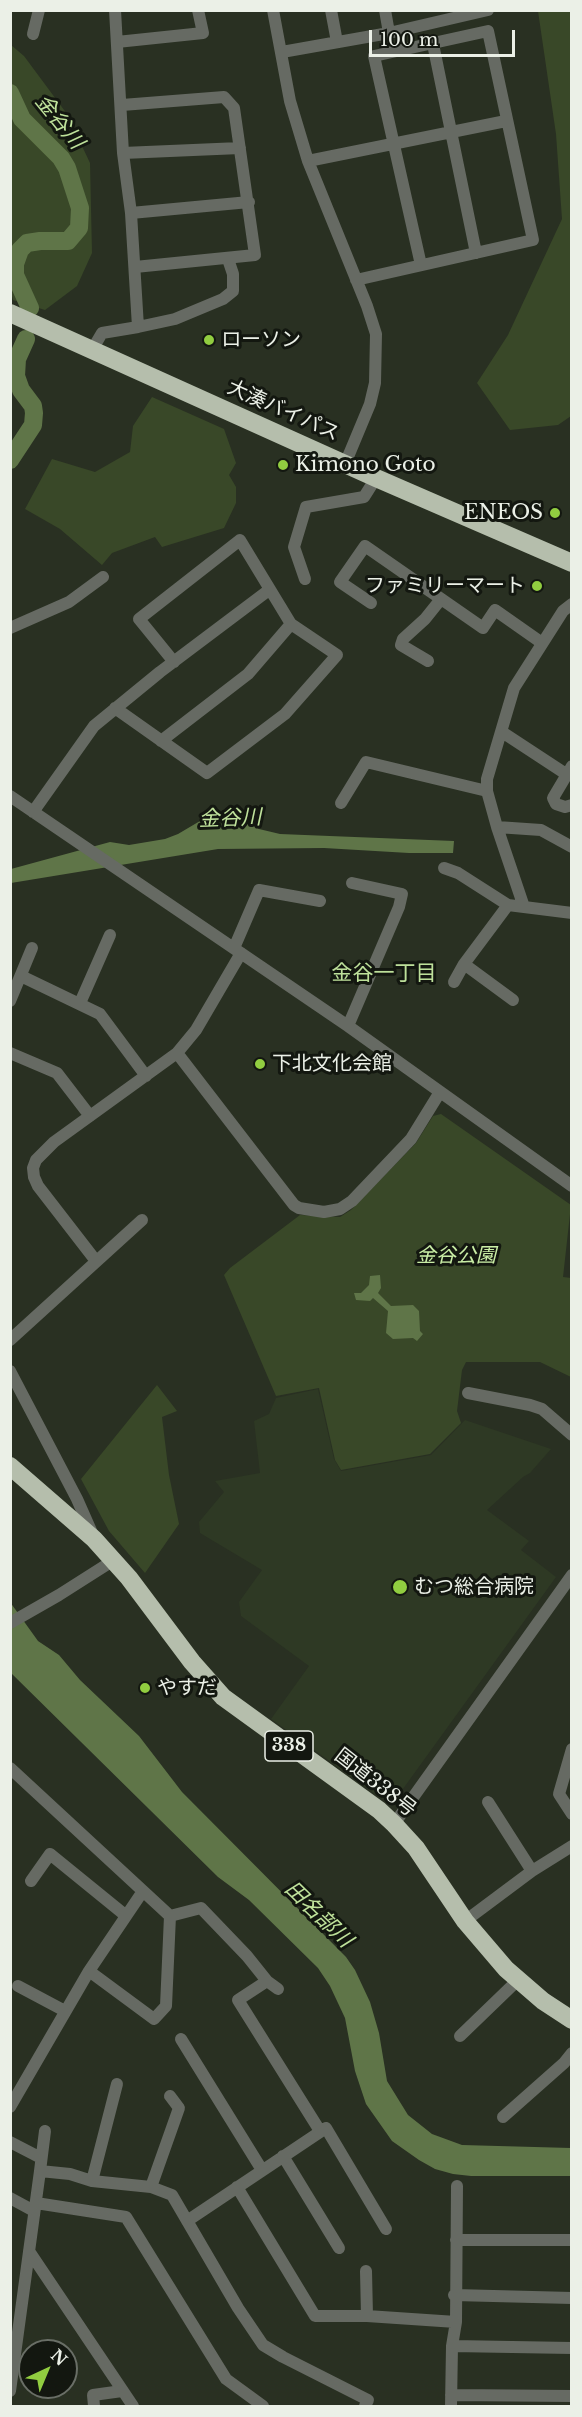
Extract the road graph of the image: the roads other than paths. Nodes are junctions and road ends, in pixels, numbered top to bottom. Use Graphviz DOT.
graph roads {
  1 [pos="39,10"];
  2 [pos="115,10"];
  3 [pos="198,10"];
  4 [pos="273,10"];
  5 [pos="331,10"];
  6 [pos="385,10"];
  7 [pos="488,10"];
  8 [pos="441,16"];
  9 [pos="389,33"];
  10 [pos="33,34"];
  11 [pos="117,42"];
  12 [pos="337,42"];
  13 [pos="433,44"];
  14 [pos="282,52"];
  15 [pos="122,105"];
  16 [pos="506,121"];
  17 [pos="451,133"];
  18 [pos="394,143"];
  19 [pos="240,148"];
  20 [pos="123,153"];
  21 [pos="308,161"];
  22 [pos="249,202"];
  23 [pos="131,213"];
  24 [pos="476,253"];
  25 [pos="228,259"];
  26 [pos="421,265"];
  27 [pos="135,267"];
  28 [pos="356,280"];
  29 [pos="10,313"];
  30 [pos="138,327"];
  31 [pos="92,350"];
  32 [pos="345,464"];
  33 [pos="376,478"];
  34 [pos="572,563"];
  35 [pos="103,577"];
  36 [pos="305,579"];
  37 [pos="268,590"];
  38 [pos="441,599"];
  39 [pos="371,603"];
  40 [pos="572,604"];
  41 [pos="291,624"];
  42 [pos="10,628"];
  43 [pos="542,643"];
  44 [pos="428,661"];
  45 [pos="174,662"];
  46 [pos="115,708"];
  47 [pos="502,732"];
  48 [pos="161,741"];
  49 [pos="569,770"];
  50 [pos="487,791"];
  51 [pos="10,796"];
  52 [pos="341,803"];
  53 [pos="572,806"];
  54 [pos="33,812"];
  55 [pos="497,827"];
  56 [pos="572,847"];
  57 [pos="444,868"];
  58 [pos="352,883"];
  59 [pos="320,901"];
  60 [pos="508,905"];
  61 [pos="524,907"];
  62 [pos="572,913"];
  63 [pos="110,935"];
  64 [pos="32,948"];
  65 [pos="237,951"];
  66 [pos="464,964"];
  67 [pos="21,976"];
  68 [pos="454,982"];
  69 [pos="513,1000"];
  70 [pos="10,1001"];
  71 [pos="80,1003"];
  72 [pos="348,1026"];
  73 [pos="10,1053"];
  74 [pos="177,1053"];
  75 [pos="146,1076"];
  76 [pos="440,1092"];
  77 [pos="90,1116"];
  78 [pos="572,1186"];
  79 [pos="142,1220"];
  80 [pos="96,1261"];
  81 [pos="10,1340"];
  82 [pos="10,1371"];
  83 [pos="468,1393"];
  84 [pos="572,1434"];
  85 [pos="10,1466"];
  86 [pos="94,1539"];
  87 [pos="114,1560"];
  88 [pos="572,1575"];
  89 [pos="10,1623"];
  90 [pos="572,1749"];
  91 [pos="10,1768"];
  92 [pos="488,1802"];
  93 [pos="572,1814"];
  94 [pos="394,1824"];
  95 [pos="572,1846"];
  96 [pos="532,1871"];
  97 [pos="31,1881"];
  98 [pos="143,1891"];
  99 [pos="125,1915"];
  100 [pos="170,1916"];
  101 [pos="465,1922"];
  102 [pos="89,1971"];
  103 [pos="518,1980"];
  104 [pos="267,1981"];
  105 [pos="18,1986"];
  106 [pos="278,1989"];
  107 [pos="65,2011"];
  108 [pos="572,2020"];
  109 [pos="460,2036"];
  110 [pos="181,2039"];
  111 [pos="572,2053"];
  112 [pos="117,2084"];
  113 [pos="170,2096"];
  114 [pos="10,2107"];
  115 [pos="503,2118"];
  116 [pos="45,2132"];
  117 [pos="320,2132"];
  118 [pos="10,2142"];
  119 [pos="283,2156"];
  120 [pos="41,2158"];
  121 [pos="262,2170"];
  122 [pos="39,2171"];
  123 [pos="92,2181"];
  124 [pos="457,2186"];
  125 [pos="151,2187"];
  126 [pos="237,2187"];
  127 [pos="10,2198"];
  128 [pos="35,2207"];
  129 [pos="187,2221"];
  130 [pos="386,2229"];
  131 [pos="456,2240"];
  132 [pos="572,2240"];
  133 [pos="339,2248"];
  134 [pos="29,2252"];
  135 [pos="366,2271"];
  136 [pos="454,2295"];
  137 [pos="572,2298"];
  138 [pos="367,2316"];
  139 [pos="456,2322"];
  140 [pos="452,2346"];
  141 [pos="572,2348"];
  142 [pos="10,2391"];
  143 [pos="122,2391"];
  144 [pos="572,2396"];
  145 [pos="451,2401"];
  146 [pos="94,2406"];
  147 [pos="133,2406"];
  148 [pos="263,2406"];
  149 [pos="365,2406"];
  1 -- 10 [label="street"];
  2 -- 11 [label="street"];
  3 -- 11 [label="street"];
  4 -- 14 [label="street"];
  5 -- 12 [label="street"];
  6 -- 9 [label="street"];
  7 -- 8 [label="street"];
  8 -- 9 [label="street"];
  9 -- 12 [label="street"];
  11 -- 15 [label="street"];
  12 -- 14 [label="street"];
  13 -- 16 [label="street"];
  13 -- 17 [label="street"];
  13 -- 18 [label="street"];
  14 -- 21 [label="street"];
  15 -- 19 [label="street"];
  15 -- 20 [label="street"];
  16 -- 17 [label="street"];
  16 -- 24 [label="street"];
  17 -- 18 [label="street"];
  17 -- 24 [label="street"];
  18 -- 21 [label="street"];
  18 -- 26 [label="street"];
  19 -- 20 [label="street"];
  19 -- 22 [label="street"];
  20 -- 23 [label="street"];
  21 -- 28 [label="street"];
  22 -- 23 [label="street"];
  22 -- 25 [label="street"];
  23 -- 27 [label="street"];
  24 -- 26 [label="street"];
  25 -- 27 [label="street"];
  25 -- 30 [label="street"];
  26 -- 28 [label="street"];
  27 -- 30 [label="street"];
  28 -- 32 [label="street"];
  29 -- 31 [label="highway, 大湊バイパス"];
  30 -- 31 [label="street"];
  31 -- 32 [label="highway, 大湊バイパス"];
  32 -- 33 [label="highway, 大湊バイパス"];
  33 -- 34 [label="highway, 大湊バイパス"];
  33 -- 36 [label="street"];
  35 -- 42 [label="street"];
  37 -- 41 [label="street"];
  37 -- 45 [label="street"];
  37 -- 45 [label="street"];
  38 -- 39 [label="street"];
  38 -- 43 [label="street"];
  38 -- 44 [label="street"];
  40 -- 43 [label="street"];
  41 -- 48 [label="street"];
  41 -- 48 [label="street"];
  43 -- 47 [label="street"];
  45 -- 46 [label="street"];
  46 -- 48 [label="street"];
  46 -- 54 [label="street"];
  47 -- 49 [label="street"];
  47 -- 50 [label="street"];
  49 -- 53 [label="street"];
  50 -- 52 [label="street"];
  50 -- 55 [label="street"];
  51 -- 54 [label="street"];
  54 -- 65 [label="street"];
  55 -- 56 [label="street"];
  55 -- 61 [label="street"];
  57 -- 60 [label="street"];
  58 -- 72 [label="street"];
  59 -- 65 [label="street"];
  60 -- 61 [label="street"];
  60 -- 66 [label="street"];
  61 -- 62 [label="street"];
  63 -- 71 [label="street"];
  64 -- 67 [label="street"];
  65 -- 72 [label="street"];
  65 -- 74 [label="street"];
  66 -- 68 [label="street"];
  66 -- 69 [label="street"];
  67 -- 70 [label="street"];
  67 -- 71 [label="street"];
  71 -- 75 [label="street"];
  72 -- 76 [label="street"];
  73 -- 77 [label="street"];
  74 -- 75 [label="street"];
  74 -- 76 [label="street"];
  75 -- 77 [label="street"];
  76 -- 78 [label="street"];
  77 -- 80 [label="street"];
  79 -- 80 [label="street"];
  80 -- 81 [label="street"];
  82 -- 86 [label="street"];
  83 -- 84 [label="street"];
  85 -- 86 [label="highway, 国道338号 / 338"];
  86 -- 87 [label="highway, 国道338号 / 338"];
  87 -- 89 [label="street"];
  87 -- 94 [label="highway, 国道338号 / 338"];
  88 -- 94 [label="street"];
  90 -- 93 [label="street"];
  91 -- 98 [label="street"];
  92 -- 96 [label="street"];
  94 -- 101 [label="highway, 国道338号 / 338"];
  95 -- 96 [label="street"];
  96 -- 101 [label="street"];
  97 -- 99 [label="street"];
  98 -- 99 [label="street"];
  98 -- 100 [label="street"];
  99 -- 102 [label="street"];
  100 -- 102 [label="street"];
  100 -- 104 [label="street"];
  101 -- 103 [label="highway, 国道338号 / 338"];
  102 -- 107 [label="street"];
  103 -- 108 [label="highway, 国道338号 / 338"];
  103 -- 109 [label="street"];
  104 -- 106 [label="street"];
  104 -- 117 [label="street"];
  105 -- 107 [label="street"];
  107 -- 114 [label="street"];
  110 -- 121 [label="street"];
  111 -- 115 [label="street"];
  112 -- 123 [label="street"];
  113 -- 125 [label="street"];
  116 -- 120 [label="street"];
  117 -- 119 [label="street"];
  117 -- 130 [label="street"];
  118 -- 120 [label="street"];
  119 -- 121 [label="street"];
  119 -- 133 [label="street"];
  120 -- 122 [label="street"];
  121 -- 126 [label="street"];
  122 -- 123 [label="street"];
  122 -- 128 [label="street"];
  123 -- 125 [label="street"];
  124 -- 131 [label="street"];
  125 -- 129 [label="street"];
  126 -- 129 [label="street"];
  126 -- 138 [label="street"];
  127 -- 128 [label="street"];
  128 -- 134 [label="street"];
  128 -- 148 [label="street"];
  129 -- 149 [label="street"];
  131 -- 132 [label="street"];
  131 -- 136 [label="street"];
  134 -- 142 [label="street"];
  134 -- 143 [label="street"];
  135 -- 138 [label="street"];
  136 -- 137 [label="street"];
  136 -- 139 [label="street"];
  138 -- 139 [label="street"];
  139 -- 140 [label="street"];
  140 -- 141 [label="street"];
  140 -- 145 [label="street"];
  143 -- 146 [label="street"];
  143 -- 147 [label="street"];
  144 -- 145 [label="street"];
}
